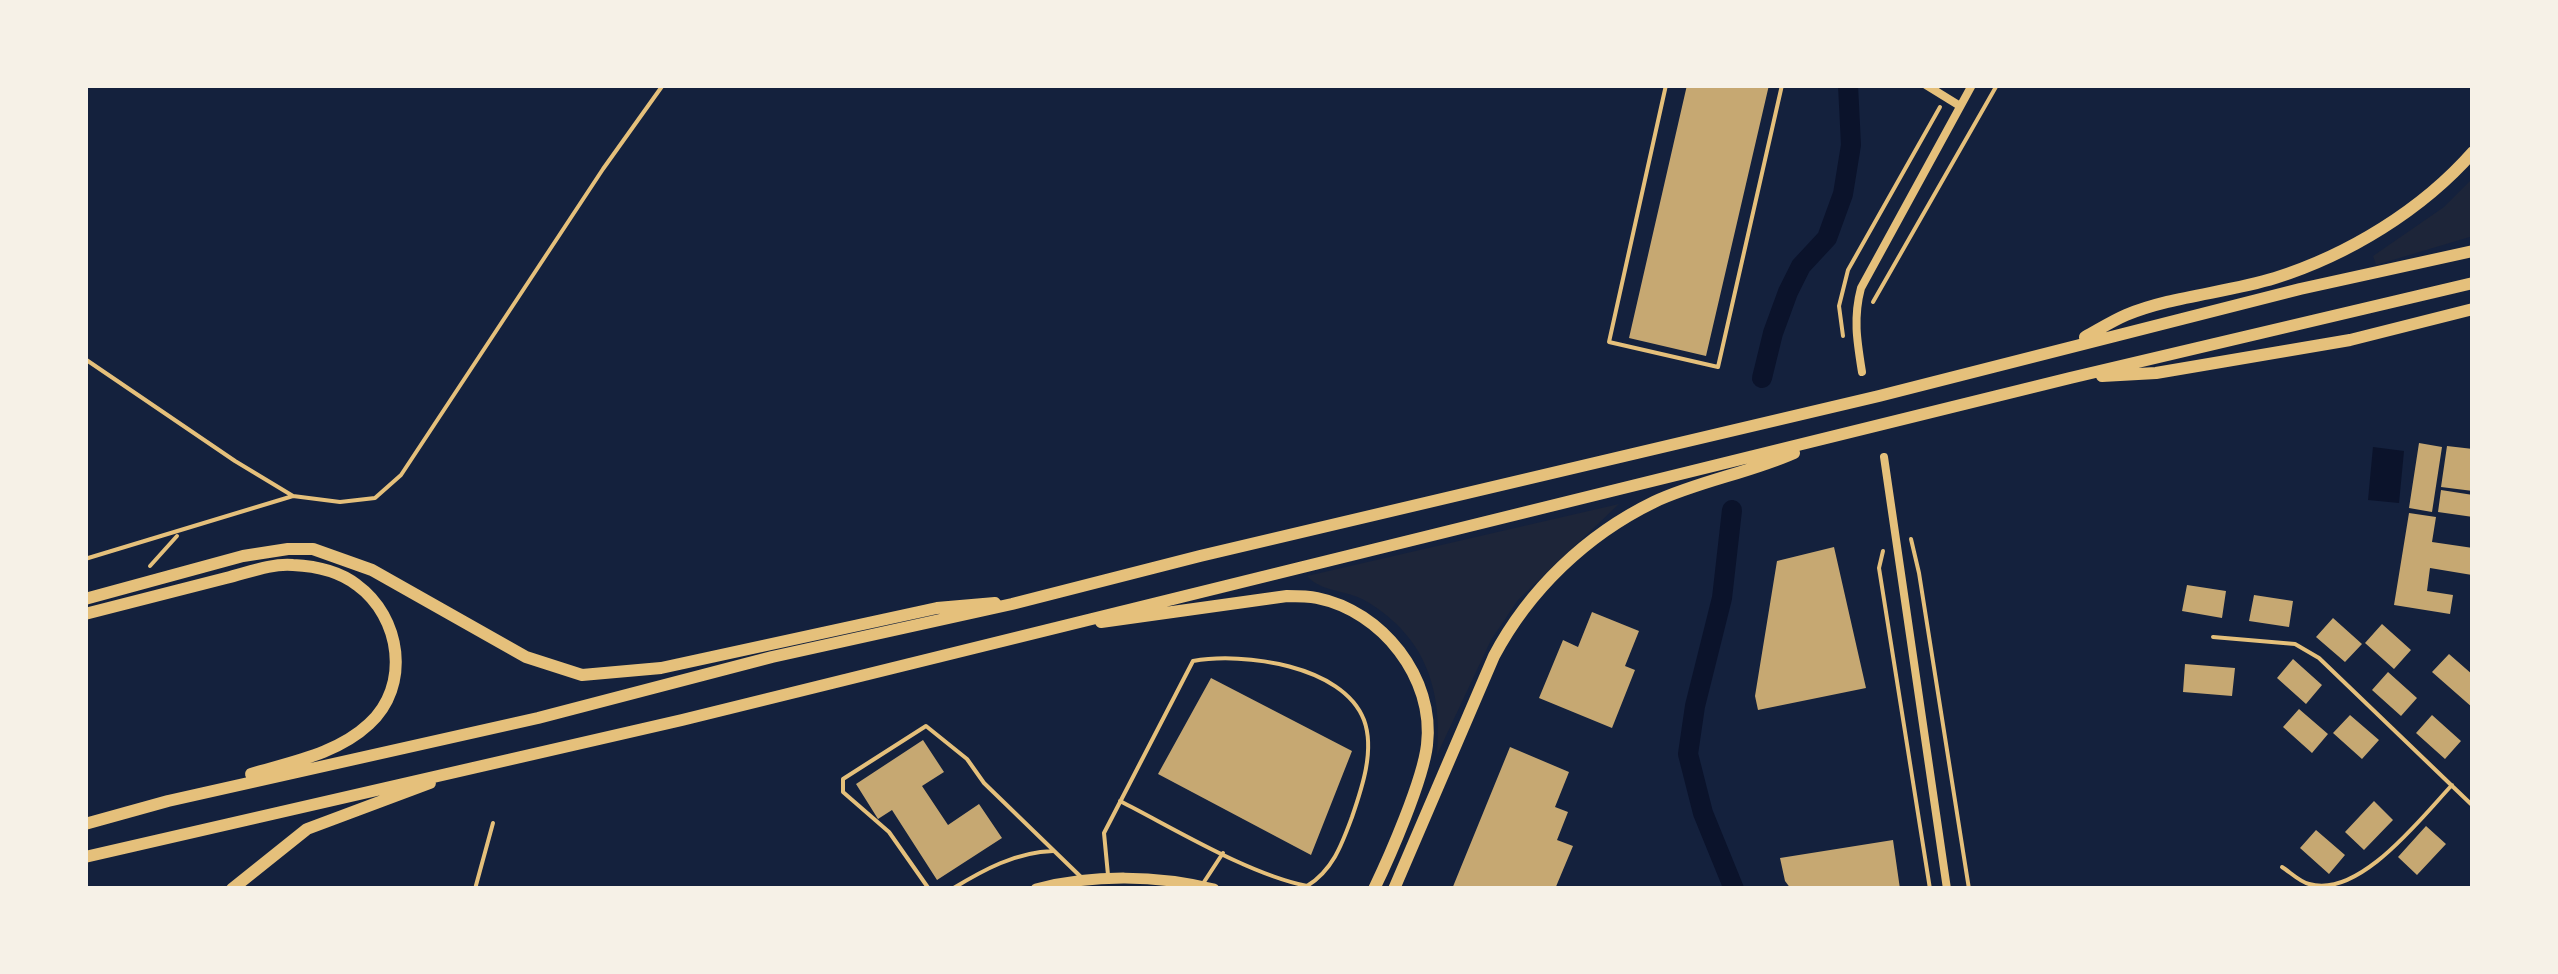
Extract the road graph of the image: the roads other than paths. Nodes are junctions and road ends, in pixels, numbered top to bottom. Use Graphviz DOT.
graph roads {
  1 [pos="1666,85"];
  2 [pos="1782,85"];
  3 [pos="1926,85"];
  4 [pos="1972,85"];
  5 [pos="1960,106"];
  6 [pos="2473,152"];
  7 [pos="2473,251"];
  8 [pos="2473,284"];
  9 [pos="2473,309"];
  10 [pos="2069,346"];
  11 [pos="1862,372"];
  12 [pos="2070,378"];
  13 [pos="1825,439"];
  14 [pos="1884,457"];
  15 [pos="85,599"];
  16 [pos="1012,604"];
  17 [pos="85,614"];
  18 [pos="1068,624"];
  19 [pos="2213,636"];
  20 [pos="484,763"];
  21 [pos="2452,786"];
  22 [pos="168,801"];
  23 [pos="1120,801"];
  24 [pos="2473,806"];
  25 [pos="493,823"];
  26 [pos="85,824"];
  27 [pos="1052,851"];
  28 [pos="1223,852"];
  29 [pos="85,857"];
  30 [pos="2282,867"];
  31 [pos="1085,880"];
  32 [pos="1108,880"];
  33 [pos="1208,888"];
  34 [pos="232,889"];
  35 [pos="476,889"];
  36 [pos="929,889"];
  37 [pos="952,889"];
  38 [pos="1036,889"];
  39 [pos="1374,889"];
  40 [pos="1394,889"];
  41 [pos="1946,889"];
  1 -- 2 [label="lane"];
  3 -- 5 [label="street"];
  4 -- 5 [label="street"];
  5 -- 11 [label="street"];
  6 -- 10 [label="highway"];
  7 -- 10 [label="highway"];
  8 -- 12 [label="highway"];
  9 -- 12 [label="highway"];
  10 -- 16 [label="highway"];
  12 -- 13 [label="highway"];
  13 -- 18 [label="highway"];
  13 -- 40 [label="highway"];
  14 -- 41 [label="street"];
  15 -- 16 [label="highway"];
  16 -- 22 [label="highway"];
  17 -- 22 [label="highway"];
  18 -- 20 [label="highway"];
  18 -- 39 [label="highway"];
  19 -- 21 [label="lane"];
  20 -- 29 [label="highway"];
  20 -- 34 [label="highway"];
  21 -- 24 [label="lane"];
  21 -- 30 [label="lane"];
  22 -- 26 [label="highway"];
  23 -- 28 [label="lane"];
  23 -- 28 [label="lane"];
  23 -- 32 [label="lane"];
  25 -- 35 [label="lane"];
  27 -- 31 [label="lane"];
  27 -- 36 [label="lane"];
  27 -- 37 [label="lane"];
  28 -- 33 [label="lane"];
  31 -- 32 [label="main road"];
  31 -- 38 [label="main road"];
  32 -- 33 [label="main road"];
}
